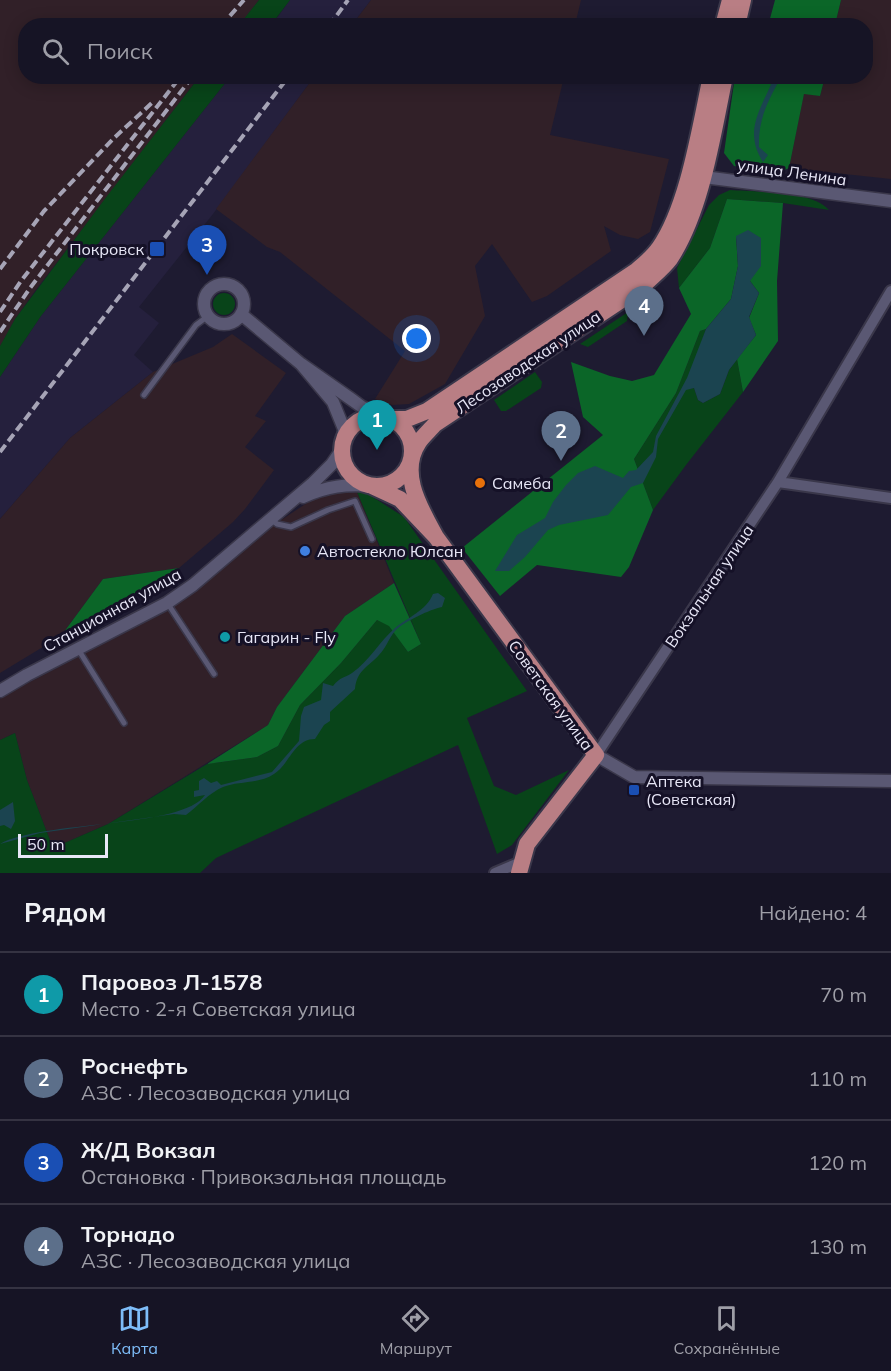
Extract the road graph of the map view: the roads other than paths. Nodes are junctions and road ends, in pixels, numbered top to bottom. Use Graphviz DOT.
graph roads {
  1 [pos="730,0"];
  2 [pos="743,0"];
  3 [pos="725,18"];
  4 [pos="739,18"];
  5 [pos="710,84"];
  6 [pos="723,84"];
  7 [pos="696,176"];
  8 [pos="891,201"];
  9 [pos="891,291"];
  10 [pos="241,314"];
  11 [pos="208,316"];
  12 [pos="302,364"];
  13 [pos="144,395"];
  14 [pos="391,419"];
  15 [pos="343,447"];
  16 [pos="412,456"];
  17 [pos="778,482"];
  18 [pos="372,486"];
  19 [pos="891,498"];
  20 [pos="288,503"];
  21 [pos="270,518"];
  22 [pos="436,537"];
  23 [pos="372,539"];
  24 [pos="167,603"];
  25 [pos="78,649"];
  26 [pos="214,674"];
  27 [pos="0,691"];
  28 [pos="124,723"];
  29 [pos="596,755"];
  30 [pos="891,781"];
  31 [pos="520,867"];
  32 [pos="495,873"];
  1 -- 3 [label="main road"];
  2 -- 4 [label="main road"];
  5 -- 7 [label="main road, Лесозаводская улица"];
  6 -- 7 [label="main road, Лесозаводская улица"];
  7 -- 8 [label="street, улица Ленина"];
  7 -- 14 [label="main road, Лесозаводская улица"];
  7 -- 16 [label="main road, Лесозаводская улица"];
  9 -- 17 [label="street, Вокзальная улица"];
  10 -- 11 [label="street"];
  10 -- 11 [label="street"];
  10 -- 12 [label="street"];
  11 -- 13 [label="lane"];
  12 -- 14 [label="street"];
  12 -- 15 [label="street"];
  14 -- 15 [label="main road"];
  14 -- 16 [label="main road"];
  15 -- 18 [label="main road"];
  15 -- 20 [label="street, Станционная улица"];
  16 -- 18 [label="main road"];
  16 -- 22 [label="main road, Советская улица"];
  17 -- 19 [label="street"];
  17 -- 29 [label="street, Вокзальная улица"];
  18 -- 20 [label="street, Станционная улица"];
  18 -- 22 [label="main road, Советская улица"];
  20 -- 21 [label="street, Станционная улица"];
  21 -- 23 [label="lane"];
  21 -- 24 [label="street, Станционная улица"];
  22 -- 29 [label="main road, Советская улица"];
  24 -- 25 [label="street, Станционная улица"];
  24 -- 26 [label="lane"];
  25 -- 27 [label="street, Станционная улица"];
  25 -- 28 [label="lane"];
  29 -- 30 [label="street, Советская улица"];
  29 -- 31 [label="main road, Вокзальная улица"];
  31 -- 32 [label="street"];
}
